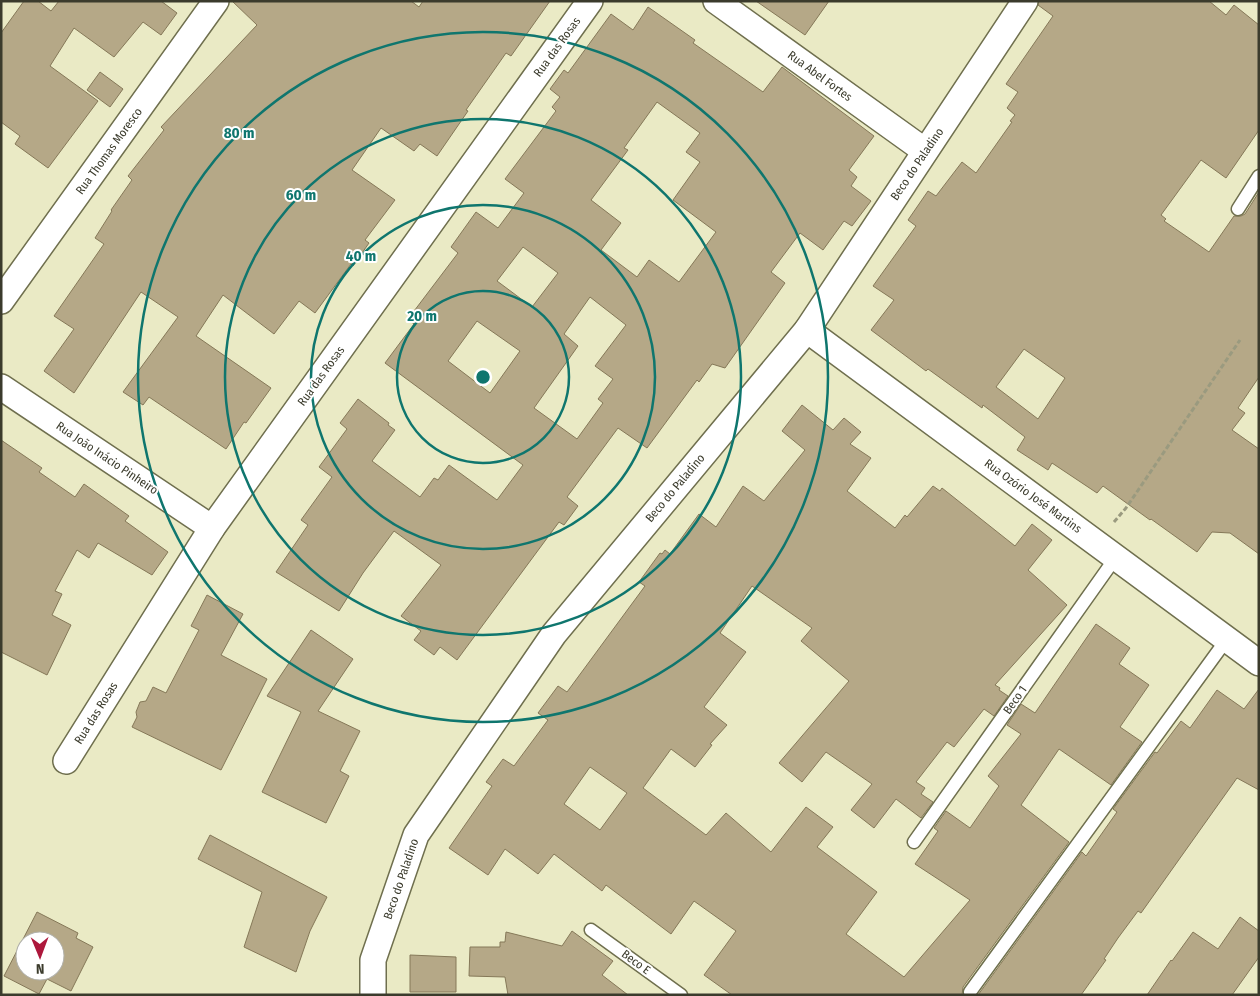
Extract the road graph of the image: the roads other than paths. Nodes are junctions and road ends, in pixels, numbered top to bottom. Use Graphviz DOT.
graph roads {
  1 [pos="216,1"];
  2 [pos="590,1"];
  3 [pos="716,1"];
  4 [pos="1026,1"];
  5 [pos="925,151"];
  6 [pos="1259,176"];
  7 [pos="1238,208"];
  8 [pos="1,301"];
  9 [pos="807,330"];
  10 [pos="1,387"];
  11 [pos="212,528"];
  12 [pos="1106,550"];
  13 [pos="1227,640"];
  14 [pos="1259,663"];
  15 [pos="66,761"];
  16 [pos="914,842"];
  17 [pos="591,930"];
  18 [pos="970,992"];
  19 [pos="373,995"];
  20 [pos="681,995"];
  1 -- 8 [label="street, Rua Thomas Moresco"];
  2 -- 11 [label="street, Rua das Rosas"];
  3 -- 5 [label="street, Rua Abel Fortes"];
  4 -- 5 [label="street, Beco do Paladino"];
  5 -- 9 [label="street, Beco do Paladino"];
  6 -- 7 [label="lane"];
  9 -- 12 [label="street, Rua Ozório José Martins"];
  9 -- 19 [label="street, Beco do Paladino"];
  10 -- 11 [label="street, Rua João Inácio Pinheiro"];
  11 -- 15 [label="street, Rua das Rosas"];
  12 -- 13 [label="street, Rua Ozório José Martins"];
  12 -- 16 [label="lane, Beco 1"];
  13 -- 14 [label="street, Rua Ozório José Martins"];
  13 -- 18 [label="lane"];
  17 -- 20 [label="lane, Beco E"];
}
